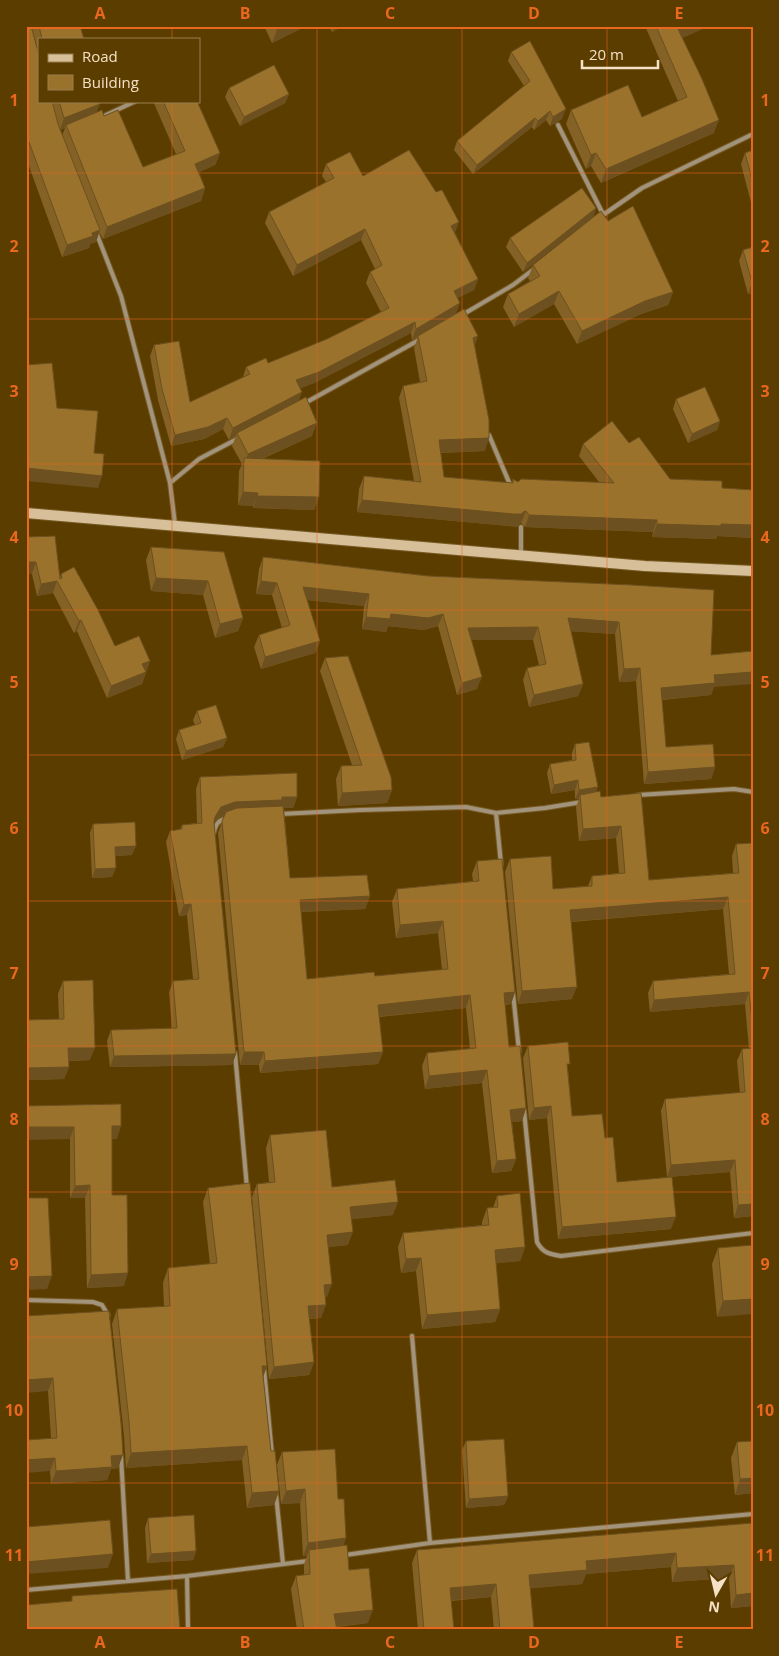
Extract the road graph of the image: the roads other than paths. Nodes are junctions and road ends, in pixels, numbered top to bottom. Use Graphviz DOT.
graph roads {
  1 [pos="134,102"];
  2 [pos="105,116"];
  3 [pos="558,125"];
  4 [pos="753,134"];
  5 [pos="603,214"];
  6 [pos="596,220"];
  7 [pos="93,224"];
  8 [pos="536,268"];
  9 [pos="456,318"];
  10 [pos="424,338"];
  11 [pos="305,404"];
  12 [pos="489,435"];
  13 [pos="239,438"];
  14 [pos="170,483"];
  15 [pos="513,491"];
  16 [pos="26,513"];
  17 [pos="175,525"];
  18 [pos="521,527"];
  19 [pos="521,556"];
  20 [pos="753,571"];
  21 [pos="753,792"];
  22 [pos="631,796"];
  23 [pos="584,802"];
  24 [pos="496,813"];
  25 [pos="271,815"];
  26 [pos="232,817"];
  27 [pos="214,833"];
  28 [pos="502,872"];
  29 [pos="513,989"];
  30 [pos="234,1050"];
  31 [pos="519,1057"];
  32 [pos="524,1106"];
  33 [pos="247,1189"];
  34 [pos="753,1233"];
  35 [pos="26,1300"];
  36 [pos="109,1318"];
  37 [pos="412,1336"];
  38 [pos="264,1366"];
  39 [pos="121,1446"];
  40 [pos="273,1465"];
  41 [pos="275,1485"];
  42 [pos="753,1514"];
  43 [pos="430,1543"];
  44 [pos="342,1556"];
  45 [pos="312,1560"];
  46 [pos="283,1564"];
  47 [pos="187,1576"];
  48 [pos="128,1581"];
  49 [pos="26,1590"];
  50 [pos="188,1630"];
  1 -- 2 [label="lane"];
  3 -- 5 [label="lane"];
  4 -- 5 [label="lane"];
  5 -- 6 [label="lane"];
  7 -- 14 [label="lane"];
  8 -- 9 [label="lane"];
  10 -- 11 [label="lane"];
  12 -- 15 [label="lane"];
  13 -- 14 [label="lane"];
  14 -- 17 [label="lane"];
  16 -- 17 [label="street"];
  17 -- 19 [label="street"];
  18 -- 19 [label="lane"];
  19 -- 20 [label="street"];
  21 -- 22 [label="lane"];
  23 -- 24 [label="lane"];
  24 -- 25 [label="lane"];
  24 -- 28 [label="lane"];
  26 -- 27 [label="lane"];
  29 -- 31 [label="lane"];
  30 -- 33 [label="lane"];
  32 -- 34 [label="lane"];
  35 -- 36 [label="lane"];
  37 -- 43 [label="lane"];
  38 -- 40 [label="lane"];
  39 -- 48 [label="lane"];
  41 -- 46 [label="lane"];
  42 -- 43 [label="lane"];
  43 -- 44 [label="lane"];
  45 -- 46 [label="lane"];
  46 -- 47 [label="lane"];
  47 -- 48 [label="lane"];
  47 -- 50 [label="lane"];
  48 -- 49 [label="lane"];
}
